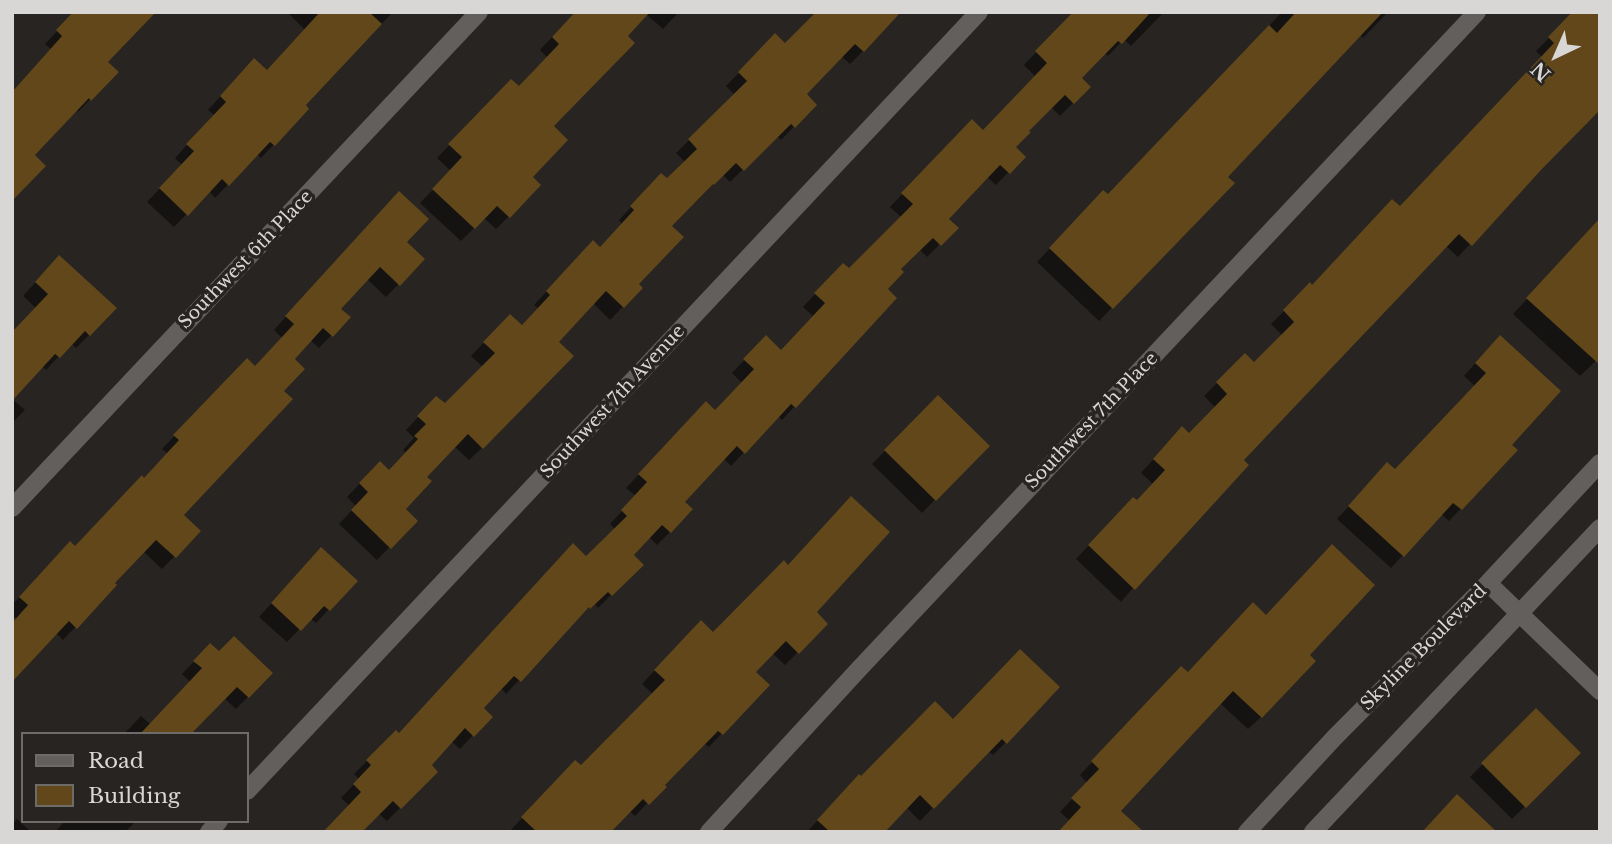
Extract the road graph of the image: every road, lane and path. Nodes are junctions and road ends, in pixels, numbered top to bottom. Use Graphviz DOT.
graph roads {
  1 [pos="479,12"];
  2 [pos="979,12"];
  3 [pos="1477,12"];
  4 [pos="1600,463"];
  5 [pos="12,508"];
  6 [pos="1600,528"];
  7 [pos="1488,583"];
  8 [pos="1519,613"];
  9 [pos="1600,691"];
  10 [pos="248,790"];
  11 [pos="709,832"];
  12 [pos="1247,832"];
  13 [pos="1313,832"];
  1 -- 5 [label="street, Southwest 6th Place"];
  2 -- 10 [label="street, Southwest 7th Avenue"];
  3 -- 11 [label="street, Southwest 7th Place"];
  4 -- 7 [label="street, Skyline Boulevard"];
  6 -- 8 [label="street"];
  7 -- 8 [label="street"];
  7 -- 12 [label="street, Skyline Boulevard"];
  8 -- 9 [label="street"];
  8 -- 13 [label="street"];
}
